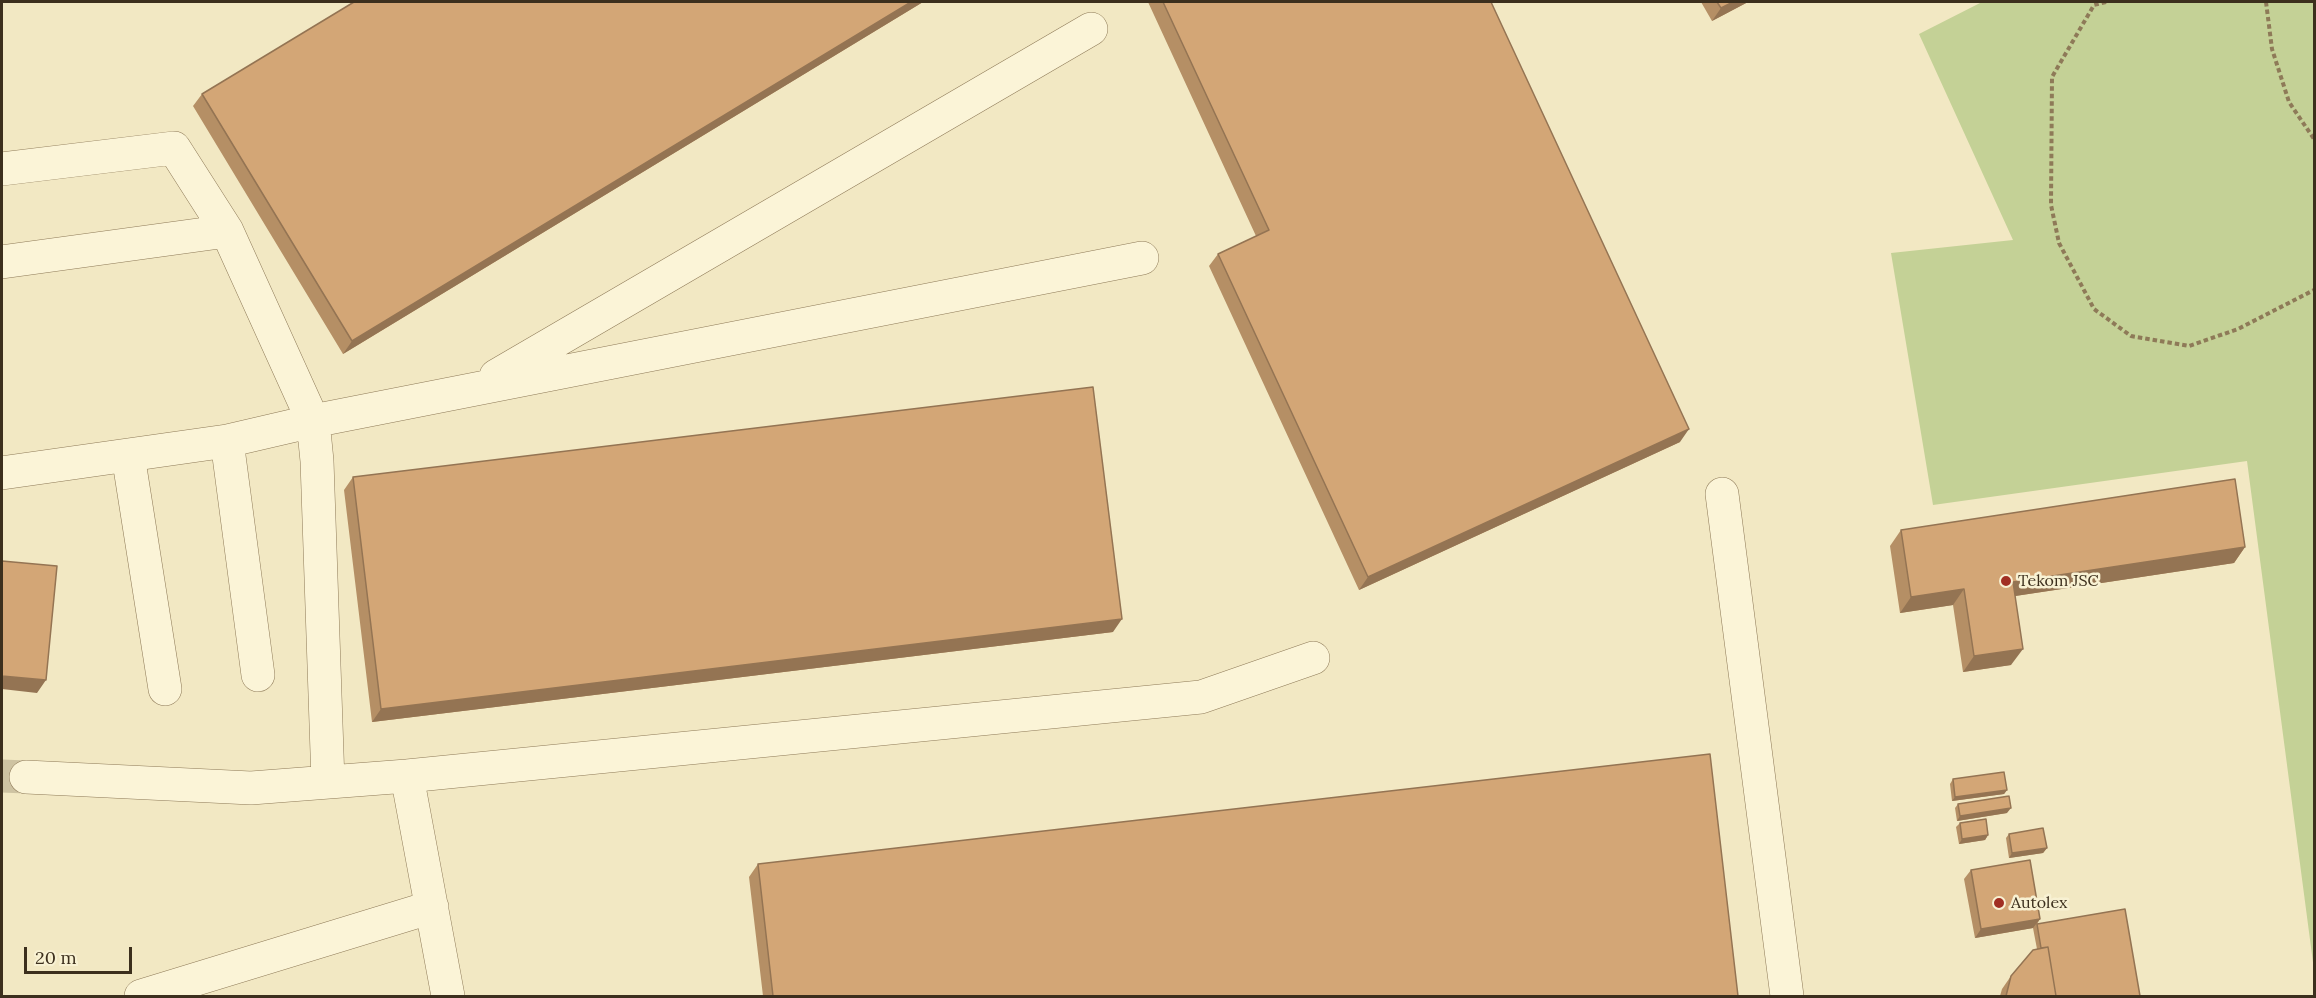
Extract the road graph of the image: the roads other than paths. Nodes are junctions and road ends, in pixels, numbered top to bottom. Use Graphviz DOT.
graph roads {
  1 [pos="1091,29"];
  2 [pos="2,169"];
  3 [pos="227,231"];
  4 [pos="1142,258"];
  5 [pos="2,262"];
  6 [pos="474,389"];
  7 [pos="313,421"];
  8 [pos="227,441"];
  9 [pos="128,455"];
  10 [pos="2,473"];
  11 [pos="1722,494"];
  12 [pos="1313,658"];
  13 [pos="258,675"];
  14 [pos="165,689"];
  15 [pos="407,776"];
  16 [pos="26,777"];
  17 [pos="328,782"];
  18 [pos="432,907"];
  19 [pos="141,996"];
  20 [pos="448,996"];
  21 [pos="1787,996"];
  1 -- 6 [label="lane"];
  2 -- 3 [label="lane"];
  3 -- 5 [label="lane"];
  3 -- 7 [label="lane"];
  4 -- 6 [label="lane"];
  6 -- 7 [label="lane"];
  7 -- 8 [label="lane"];
  7 -- 17 [label="lane"];
  8 -- 9 [label="lane"];
  8 -- 13 [label="lane"];
  9 -- 10 [label="lane"];
  9 -- 14 [label="lane"];
  11 -- 21 [label="lane"];
  12 -- 15 [label="lane"];
  15 -- 17 [label="lane"];
  15 -- 18 [label="lane"];
  16 -- 17 [label="lane"];
  18 -- 19 [label="lane"];
  18 -- 20 [label="lane"];
}
